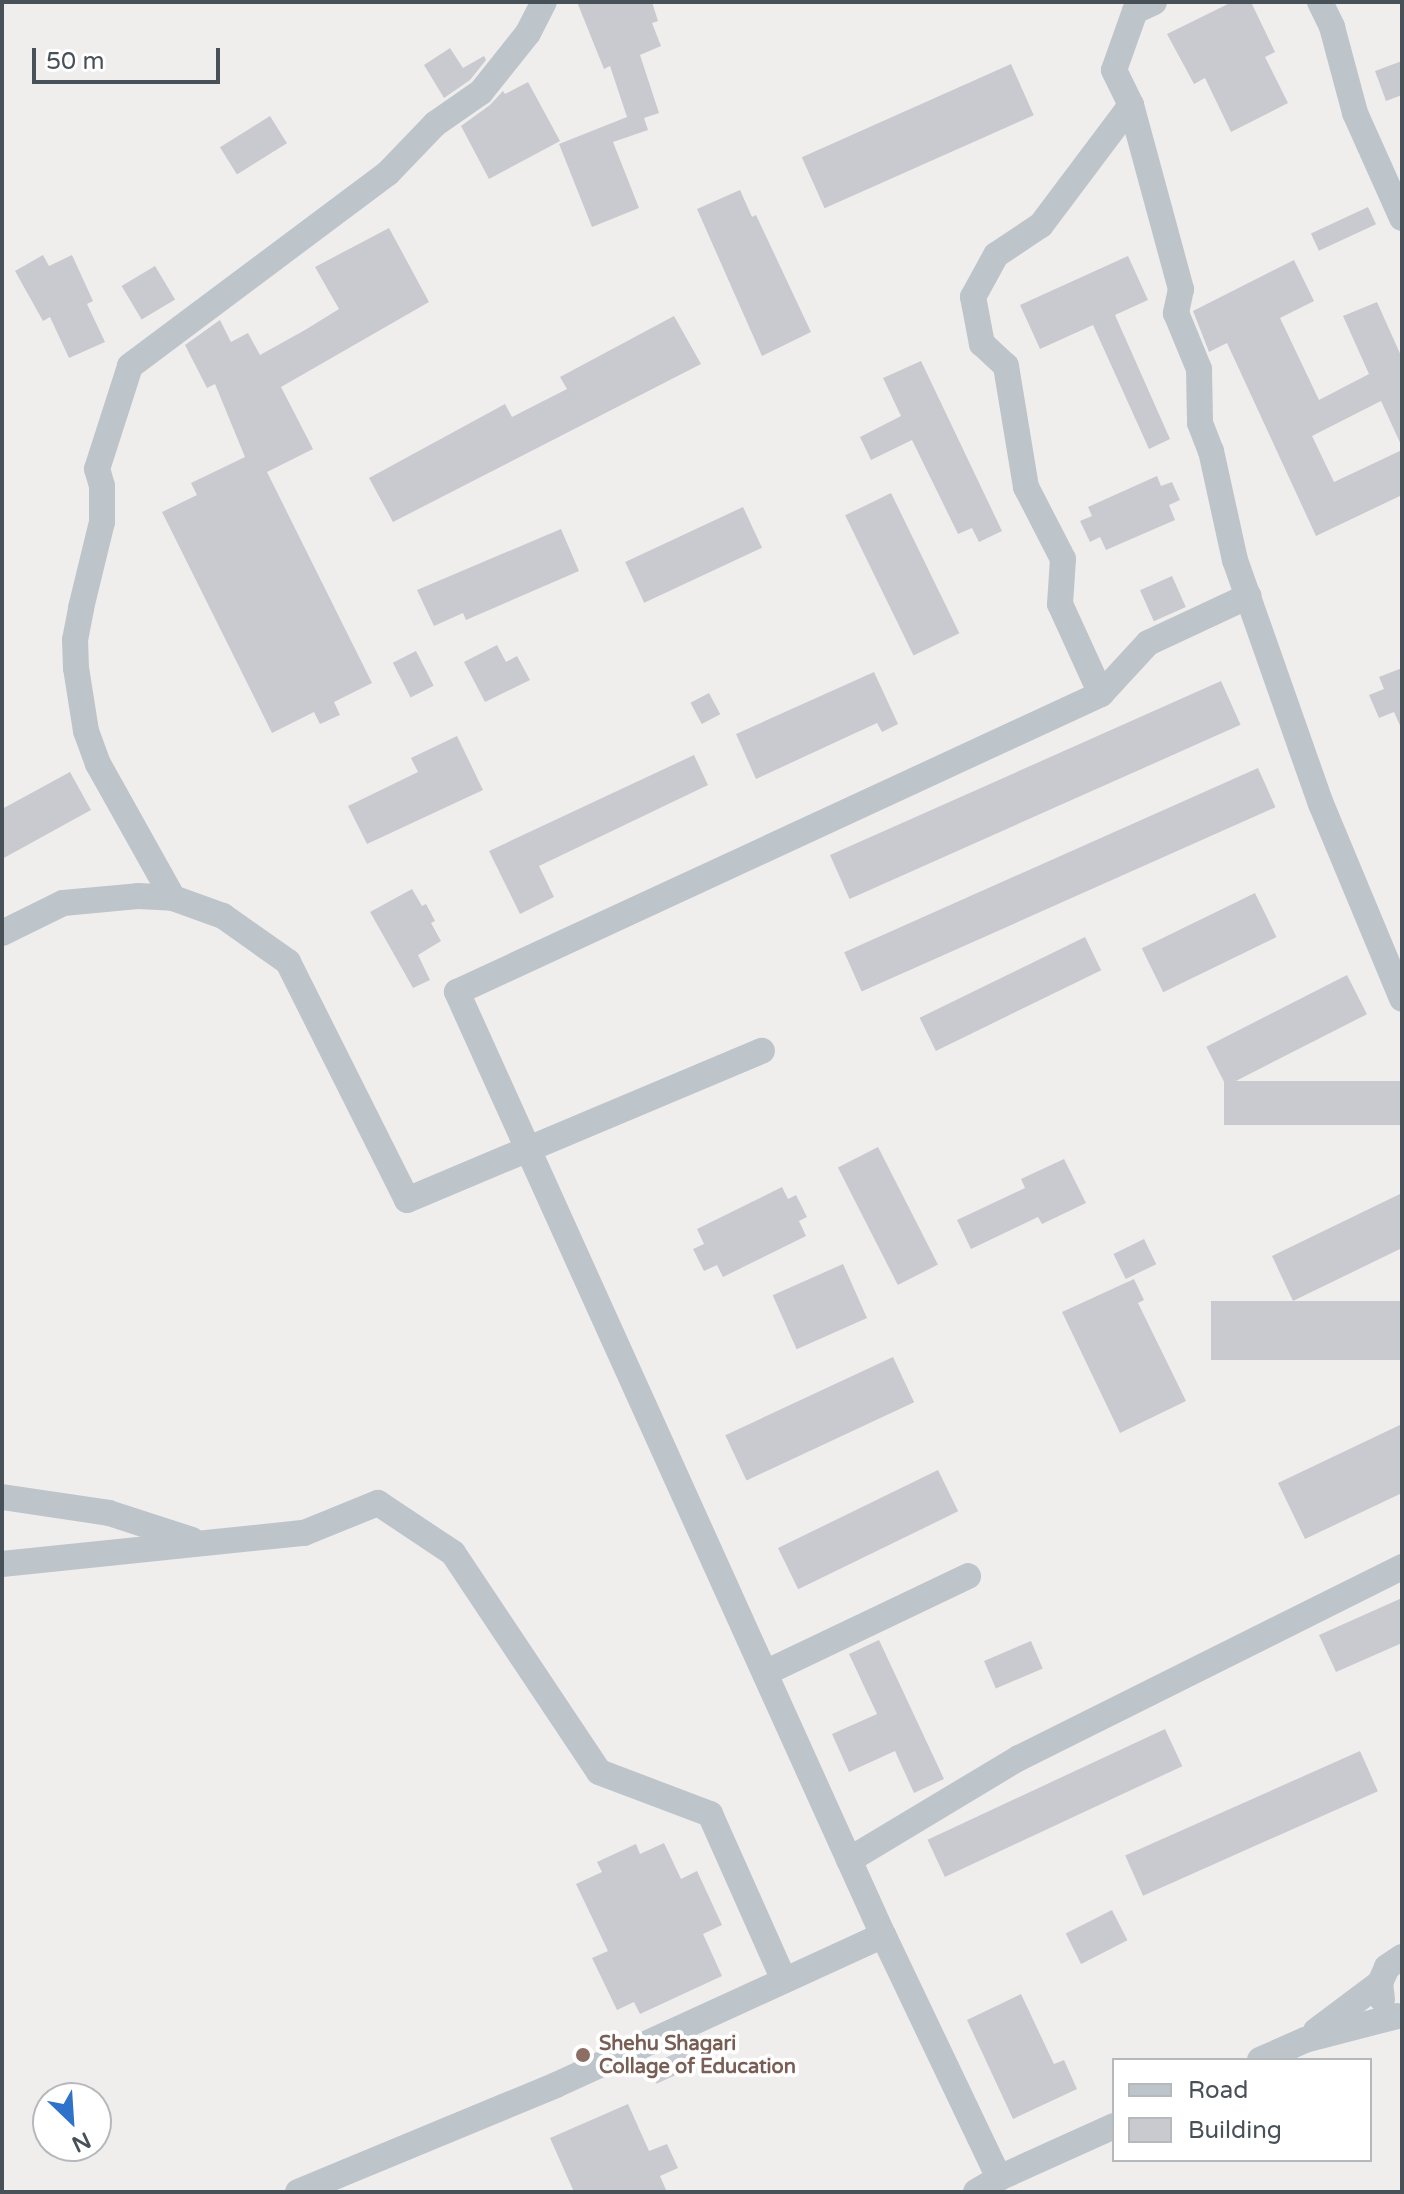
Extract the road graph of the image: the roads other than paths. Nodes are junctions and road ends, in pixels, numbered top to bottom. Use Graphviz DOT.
graph roads {
  1 [pos="544,2"];
  2 [pos="1154,2"];
  3 [pos="1320,2"];
  4 [pos="1131,105"];
  5 [pos="1402,218"];
  6 [pos="1249,596"];
  7 [pos="1101,694"];
  8 [pos="173,898"];
  9 [pos="2,933"];
  10 [pos="1402,999"];
  11 [pos="762,1051"];
  12 [pos="528,1149"];
  13 [pos="2,1497"];
  14 [pos="203,1543"];
  15 [pos="2,1564"];
  16 [pos="1402,1567"];
  17 [pos="968,1576"];
  18 [pos="765,1673"];
  19 [pos="849,1860"];
  20 [pos="883,1935"];
  21 [pos="1402,1957"];
  22 [pos="784,1980"];
  23 [pos="1380,1983"];
  24 [pos="1399,2016"];
  25 [pos="1305,2040"];
  26 [pos="1264,2058"];
  27 [pos="1112,2127"];
  28 [pos="999,2178"];
  29 [pos="298,2192"];
  30 [pos="976,2192"];
  1 -- 8 [label="street"];
  2 -- 4 [label="street"];
  3 -- 5 [label="street"];
  4 -- 6 [label="street"];
  4 -- 7 [label="street"];
  6 -- 7 [label="street"];
  6 -- 10 [label="street"];
  7 -- 12 [label="street"];
  8 -- 9 [label="street"];
  8 -- 12 [label="street"];
  11 -- 12 [label="street"];
  12 -- 18 [label="street"];
  13 -- 14 [label="street"];
  14 -- 15 [label="street"];
  14 -- 22 [label="street"];
  16 -- 19 [label="street"];
  17 -- 18 [label="street"];
  18 -- 19 [label="street"];
  19 -- 20 [label="street"];
  20 -- 22 [label="street"];
  20 -- 28 [label="street"];
  21 -- 23 [label="street"];
  22 -- 29 [label="street"];
  23 -- 24 [label="street"];
  23 -- 25 [label="street"];
  24 -- 25 [label="street"];
  25 -- 26 [label="street"];
  27 -- 28 [label="street"];
  28 -- 30 [label="street"];
}
